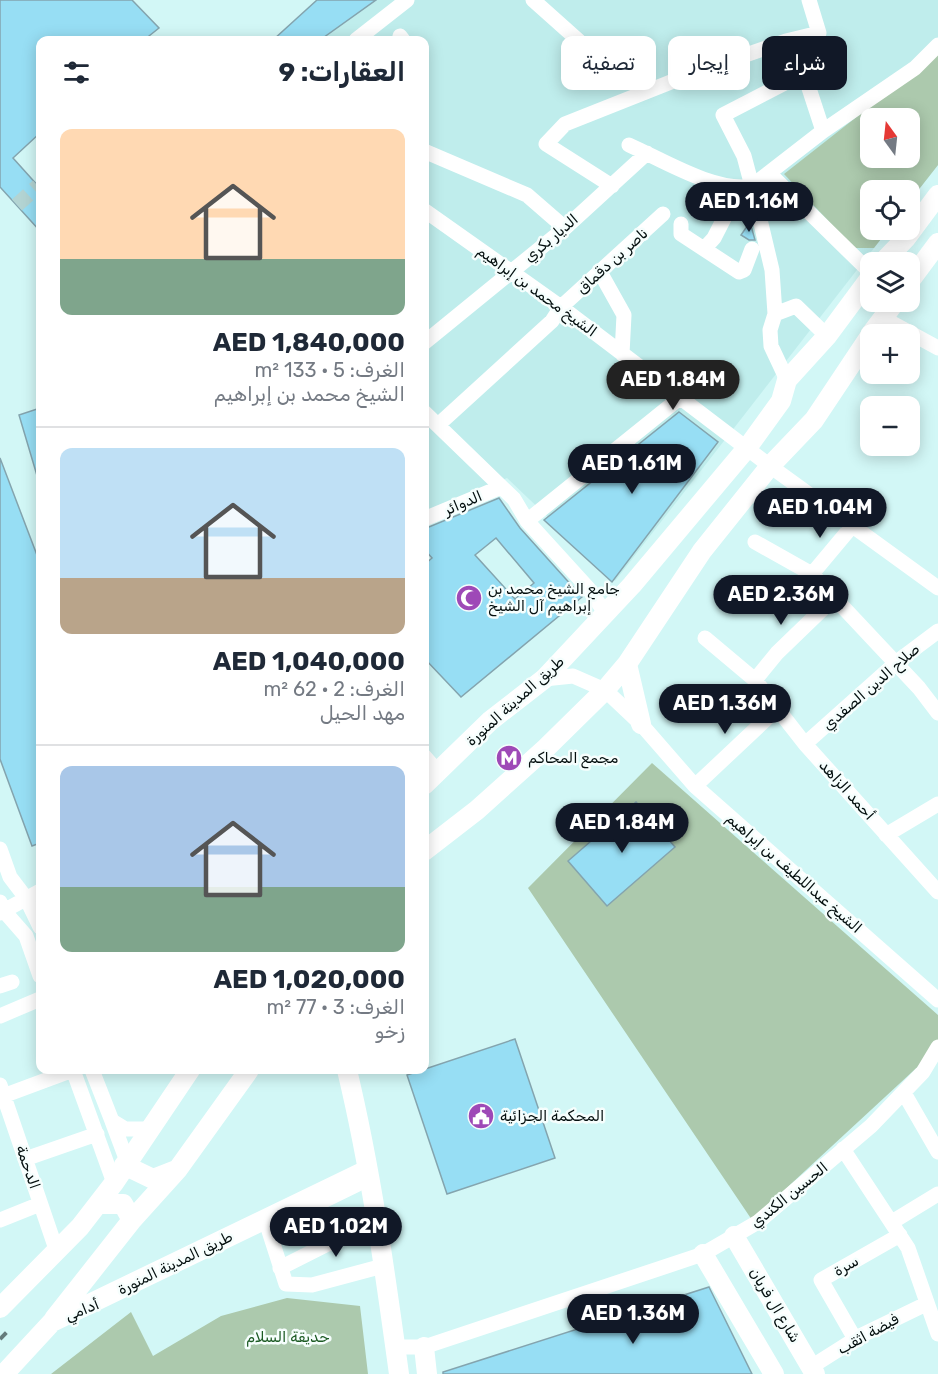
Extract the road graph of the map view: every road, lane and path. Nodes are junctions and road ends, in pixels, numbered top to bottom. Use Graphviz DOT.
graph roads {
  1 [pos="407,0"];
  2 [pos="533,0"];
  3 [pos="809,0"];
  4 [pos="361,36"];
  5 [pos="573,36"];
  6 [pos="807,36"];
  7 [pos="938,45"];
  8 [pos="762,50"];
  9 [pos="771,90"];
  10 [pos="810,90"];
  11 [pos="823,130"];
  12 [pos="629,145"];
  13 [pos="647,153"];
  14 [pos="429,154"];
  15 [pos="769,173"];
  16 [pos="612,186"];
  17 [pos="746,188"];
  18 [pos="938,195"];
  19 [pos="663,214"];
  20 [pos="429,218"];
  21 [pos="681,224"];
  22 [pos="565,228"];
  23 [pos="938,243"];
  24 [pos="704,249"];
  25 [pos="752,249"];
  26 [pos="893,252"];
  27 [pos="860,262"];
  28 [pos="920,267"];
  29 [pos="511,272"];
  30 [pos="600,272"];
  31 [pos="860,291"];
  32 [pos="561,307"];
  33 [pos="888,312"];
  34 [pos="775,314"];
  35 [pos="883,318"];
  36 [pos="879,324"];
  37 [pos="827,336"];
  38 [pos="429,339"];
  39 [pos="938,348"];
  40 [pos="860,351"];
  41 [pos="622,354"];
  42 [pos="787,380"];
  43 [pos="681,397"];
  44 [pos="781,401"];
  45 [pos="429,417"];
  46 [pos="814,420"];
  47 [pos="438,425"];
  48 [pos="747,448"];
  49 [pos="770,466"];
  50 [pos="501,487"];
  51 [pos="429,517"];
  52 [pos="527,521"];
  53 [pos="853,525"];
  54 [pos="755,542"];
  55 [pos="812,574"];
  56 [pos="938,588"];
  57 [pos="834,598"];
  58 [pos="606,615"];
  59 [pos="938,631"];
  60 [pos="705,638"];
  61 [pos="896,663"];
  62 [pos="627,664"];
  63 [pos="544,679"];
  64 [pos="755,680"];
  65 [pos="605,690"];
  66 [pos="778,708"];
  67 [pos="938,713"];
  68 [pos="641,724"];
  69 [pos="805,744"];
  70 [pos="431,778"];
  71 [pos="695,786"];
  72 [pos="938,804"];
  73 [pos="886,835"];
  74 [pos="429,847"];
  75 [pos="0,849"];
  76 [pos="938,892"];
  77 [pos="36,893"];
  78 [pos="26,898"];
  79 [pos="1,908"];
  80 [pos="36,919"];
  81 [pos="36,965"];
  82 [pos="938,1000"];
  83 [pos="36,1001"];
  84 [pos="0,1016"];
  85 [pos="938,1047"];
  86 [pos="59,1074"];
  87 [pos="74,1074"];
  88 [pos="94,1074"];
  89 [pos="187,1074"];
  90 [pos="246,1074"];
  91 [pos="348,1074"];
  92 [pos="2,1091"];
  93 [pos="904,1094"];
  94 [pos="112,1121"];
  95 [pos="6,1127"];
  96 [pos="149,1129"];
  97 [pos="97,1134"];
  98 [pos="843,1149"];
  99 [pos="938,1152"];
  100 [pos="25,1159"];
  101 [pos="125,1163"];
  102 [pos="178,1169"];
  103 [pos="367,1170"];
  104 [pos="114,1183"];
  105 [pos="938,1194"];
  106 [pos="40,1204"];
  107 [pos="98,1204"];
  108 [pos="377,1219"];
  109 [pos="0,1220"];
  110 [pos="132,1220"];
  111 [pos="268,1228"];
  112 [pos="896,1229"];
  113 [pos="734,1236"];
  114 [pos="56,1249"];
  115 [pos="703,1254"];
  116 [pos="383,1266"];
  117 [pos="280,1268"];
  118 [pos="926,1304"];
  119 [pos="0,1308"];
  120 [pos="52,1322"];
  121 [pos="938,1334"];
  122 [pos="855,1339"];
  123 [pos="395,1347"];
  124 [pos="424,1347"];
  125 [pos="813,1371"];
  126 [pos="3,1374"];
  127 [pos="399,1374"];
  128 [pos="427,1374"];
  129 [pos="774,1374"];
  1 -- 4 [label="street"];
  2 -- 5 [label="street"];
  3 -- 6 [label="street"];
  7 -- 11 [label="street"];
  8 -- 16 [label="street"];
  9 -- 17 [label="street"];
  10 -- 11 [label="street"];
  11 -- 15 [label="street"];
  12 -- 13 [label="street"];
  13 -- 16 [label="street, الديار بكري"];
  13 -- 17 [label="street"];
  14 -- 22 [label="street"];
  15 -- 17 [label="street"];
  15 -- 27 [label="street"];
  16 -- 22 [label="street, الديار بكري"];
  17 -- 24 [label="street"];
  17 -- 34 [label="street"];
  18 -- 26 [label="main road"];
  19 -- 30 [label="street, ناصر بن دقماق"];
  20 -- 29 [label="street, الشيخ محمد بن إبراهيم"];
  21 -- 24 [label="street"];
  22 -- 29 [label="street, الديار بكري"];
  23 -- 28 [label="main road"];
  24 -- 25 [label="street"];
  29 -- 32 [label="street, الشيخ محمد بن إبراهيم"];
  29 -- 38 [label="street, الديار بكري"];
  30 -- 32 [label="street, ناصر بن دقماق"];
  30 -- 41 [label="street"];
  31 -- 37 [label="main road, طريق المدينة المنورة"];
  32 -- 41 [label="street, الشيخ محمد بن إبراهيم"];
  32 -- 47 [label="street, ناصر بن دقماق"];
  33 -- 35 [label="main road"];
  34 -- 37 [label="street"];
  34 -- 42 [label="street"];
  35 -- 36 [label="main road"];
  35 -- 39 [label="street"];
  37 -- 42 [label="main road, طريق المدينة المنورة"];
  40 -- 46 [label="main road"];
  41 -- 43 [label="street, الشيخ محمد بن إبراهيم"];
  42 -- 44 [label="main road, طريق المدينة المنورة"];
  43 -- 48 [label="street, الشيخ محمد بن إبراهيم"];
  43 -- 52 [label="street"];
  44 -- 46 [label="main road"];
  44 -- 48 [label="main road, طريق المدينة المنورة"];
  45 -- 47 [label="street"];
  46 -- 49 [label="main road"];
  47 -- 50 [label="street"];
  48 -- 49 [label="street, الشيخ محمد بن إبراهيم"];
  48 -- 58 [label="main road, طريق المدينة المنورة"];
  49 -- 53 [label="street, الشيخ محمد بن إبراهيم"];
  49 -- 62 [label="main road"];
  50 -- 51 [label="street, الدوائر"];
  50 -- 52 [label="street"];
  52 -- 58 [label="street"];
  53 -- 55 [label="street"];
  53 -- 56 [label="street, الشيخ محمد بن إبراهيم"];
  54 -- 55 [label="street"];
  55 -- 57 [label="street"];
  57 -- 61 [label="street"];
  57 -- 64 [label="street"];
  58 -- 63 [label="main road, طريق المدينة المنورة"];
  59 -- 61 [label="street, صلاح الدين الصفدي"];
  60 -- 64 [label="street, أحمد الزاهد"];
  61 -- 67 [label="street"];
  61 -- 69 [label="street, صلاح الدين الصفدي"];
  62 -- 65 [label="main road"];
  62 -- 68 [label="main road"];
  63 -- 65 [label="street, الشيخ عبداللطيف بن إبراهيم"];
  63 -- 70 [label="main road, طريق المدينة المنورة"];
  64 -- 66 [label="street, أحمد الزاهد"];
  65 -- 68 [label="street, الشيخ عبداللطيف بن إبراهيم"];
  65 -- 74 [label="main road"];
  66 -- 69 [label="street, أحمد الزاهد"];
  66 -- 71 [label="street"];
  68 -- 71 [label="street, الشيخ عبداللطيف بن إبراهيم"];
  69 -- 73 [label="street, أحمد الزاهد"];
  71 -- 82 [label="street, الشيخ عبداللطيف بن إبراهيم"];
  72 -- 73 [label="street"];
  73 -- 76 [label="street, أحمد الزاهد"];
  75 -- 78 [label="street"];
  77 -- 78 [label="street"];
  78 -- 79 [label="street"];
  78 -- 80 [label="street"];
  79 -- 81 [label="street"];
  83 -- 84 [label="street"];
  85 -- 93 [label="street, الحسين الكندي"];
  86 -- 92 [label="street"];
  87 -- 97 [label="street"];
  88 -- 94 [label="street"];
  89 -- 96 [label="main road"];
  90 -- 102 [label="main road, طريق المدينة المنورة"];
  91 -- 103 [label="main road"];
  92 -- 95 [label="street, الدحمة"];
  93 -- 98 [label="street, الحسين الكندي"];
  93 -- 99 [label="street"];
  94 -- 96 [label="street"];
  94 -- 101 [label="street"];
  95 -- 100 [label="street, الدحمة"];
  96 -- 101 [label="main road"];
  97 -- 100 [label="street"];
  97 -- 104 [label="street"];
  98 -- 112 [label="street"];
  98 -- 113 [label="street, الحسين الكندي"];
  100 -- 106 [label="street, الدحمة"];
  101 -- 102 [label="main road"];
  101 -- 104 [label="main road"];
  102 -- 110 [label="main road, طريق المدينة المنورة"];
  103 -- 108 [label="main road"];
  103 -- 111 [label="street, أدامي"];
  103 -- 120 [label="main road, طريق المدينة المنورة"];
  104 -- 107 [label="main road"];
  105 -- 112 [label="street"];
  106 -- 109 [label="street"];
  106 -- 114 [label="street, الدحمة"];
  107 -- 110 [label="main road"];
  107 -- 114 [label="main road"];
  108 -- 116 [label="main road"];
  108 -- 117 [label="street"];
  110 -- 120 [label="main road, طريق المدينة المنورة"];
  111 -- 117 [label="street"];
  111 -- 120 [label="street, أدامي"];
  112 -- 118 [label="street"];
  112 -- 122 [label="street, سرة"];
  113 -- 115 [label="street, الحسين الكندي"];
  113 -- 125 [label="main road, شارع ال فريان"];
  114 -- 119 [label="main road"];
  115 -- 124 [label="street, الحسين الكندي"];
  115 -- 129 [label="main road"];
  116 -- 117 [label="street"];
  116 -- 123 [label="main road"];
  118 -- 121 [label="street"];
  118 -- 122 [label="street, فيضة اثقب"];
  120 -- 126 [label="main road, طريق المدينة المنورة"];
  122 -- 125 [label="street, فيضة اثقب"];
  123 -- 124 [label="street, الحسين الكندي"];
  123 -- 127 [label="main road"];
  124 -- 128 [label="main road"];
}
